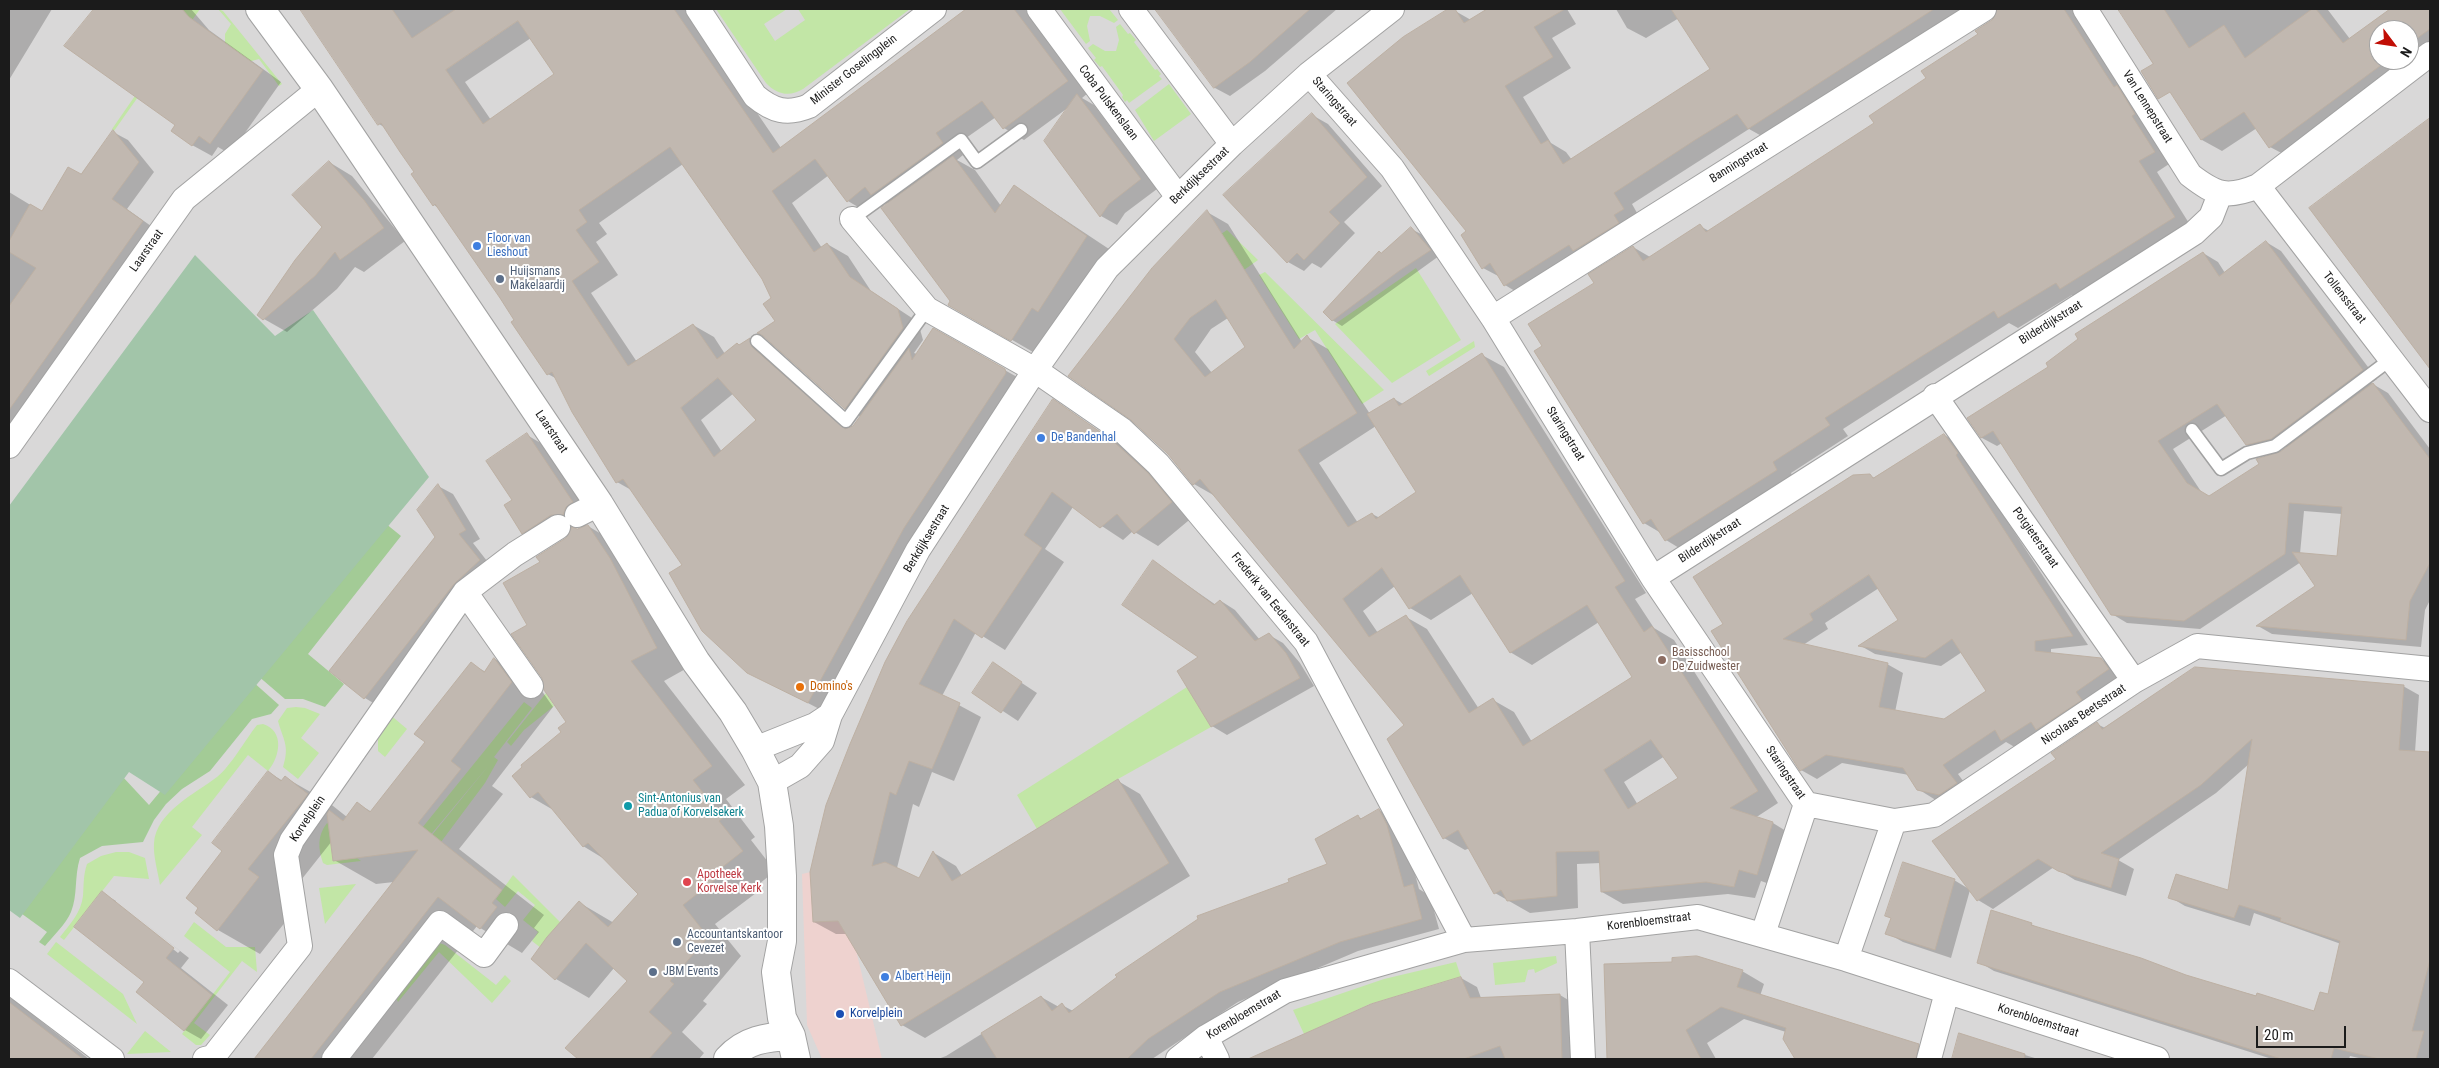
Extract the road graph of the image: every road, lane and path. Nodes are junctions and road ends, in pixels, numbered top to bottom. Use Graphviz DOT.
graph roads {
  1 [pos="260,9"];
  2 [pos="698,9"];
  3 [pos="934,9"];
  4 [pos="1039,9"];
  5 [pos="1130,9"];
  6 [pos="1392,9"];
  7 [pos="1984,9"];
  8 [pos="2085,9"];
  9 [pos="2430,54"];
  10 [pos="1309,74"];
  11 [pos="319,89"];
  12 [pos="1021,130"];
  13 [pos="1232,144"];
  14 [pos="2258,186"];
  15 [pos="2220,194"];
  16 [pos="1178,197"];
  17 [pos="852,219"];
  18 [pos="926,309"];
  19 [pos="1494,318"];
  20 [pos="757,341"];
  21 [pos="2391,359"];
  22 [pos="1035,370"];
  23 [pos="1935,396"];
  24 [pos="2430,410"];
  25 [pos="2192,430"];
  26 [pos="9,446"];
  27 [pos="578,515"];
  28 [pos="1653,578"];
  29 [pos="465,592"];
  30 [pos="2430,669"];
  31 [pos="2134,681"];
  32 [pos="531,686"];
  33 [pos="830,715"];
  34 [pos="755,749"];
  35 [pos="772,782"];
  36 [pos="1806,804"];
  37 [pos="1894,820"];
  38 [pos="506,925"];
  39 [pos="1577,931"];
  40 [pos="1763,934"];
  41 [pos="1464,940"];
  42 [pos="1846,959"];
  43 [pos="9,981"];
  44 [pos="1947,992"];
  45 [pos="1206,1037"];
  46 [pos="794,1048"];
  47 [pos="112,1059"];
  48 [pos="211,1059"];
  49 [pos="334,1059"];
  50 [pos="728,1059"];
  51 [pos="1178,1059"];
  52 [pos="1217,1059"];
  53 [pos="1582,1059"];
  54 [pos="1929,1059"];
  55 [pos="2157,1059"];
  1 -- 11 [label="street, Laarstraat"];
  2 -- 3 [label="street, Minister Goselingplein"];
  4 -- 16 [label="street, Coba Pulskenslaan"];
  5 -- 13 [label="street"];
  6 -- 10 [label="street, Berkdijksestraat"];
  7 -- 19 [label="street, Banningstraat"];
  8 -- 15 [label="street, Van Lennepstraat"];
  9 -- 14 [label="street"];
  10 -- 13 [label="street, Berkdijksestraat"];
  10 -- 19 [label="street, Staringstraat"];
  11 -- 26 [label="street, Laarstraat"];
  11 -- 27 [label="street, Laarstraat"];
  12 -- 17 [label="lane"];
  13 -- 16 [label="street, Berkdijksestraat"];
  14 -- 15 [label="street"];
  14 -- 21 [label="street, Tollensstraat"];
  15 -- 23 [label="street, Bilderdijkstraat"];
  16 -- 22 [label="street, Berkdijksestraat"];
  17 -- 18 [label="street"];
  18 -- 20 [label="lane"];
  18 -- 22 [label="street"];
  19 -- 28 [label="street, Staringstraat"];
  21 -- 24 [label="street, Tollensstraat"];
  21 -- 25 [label="lane"];
  22 -- 33 [label="street, Berkdijksestraat"];
  22 -- 41 [label="street, Frederik van Eedenstraat"];
  23 -- 28 [label="street, Bilderdijkstraat"];
  23 -- 31 [label="street, Potgieterstraat"];
  27 -- 29 [label="street, Korvelplein"];
  27 -- 34 [label="street, Laarstraat"];
  28 -- 36 [label="street, Staringstraat"];
  29 -- 32 [label="street"];
  29 -- 48 [label="street, Korvelplein"];
  30 -- 31 [label="street, Nicolaas Beetsstraat"];
  31 -- 37 [label="street, Nicolaas Beetsstraat"];
  33 -- 34 [label="street"];
  33 -- 35 [label="street, Berkdijksestraat"];
  34 -- 35 [label="street, Laarstraat"];
  35 -- 46 [label="street"];
  36 -- 37 [label="street, Staringstraat"];
  36 -- 40 [label="street, Staringstraat"];
  37 -- 42 [label="street"];
  38 -- 49 [label="street"];
  39 -- 40 [label="street, Korenbloemstraat"];
  39 -- 41 [label="street, Korenbloemstraat"];
  39 -- 53 [label="street"];
  40 -- 42 [label="street, Korenbloemstraat"];
  41 -- 45 [label="street, Korenbloemstraat"];
  42 -- 44 [label="street, Korenbloemstraat"];
  43 -- 47 [label="street"];
  44 -- 54 [label="street"];
  44 -- 55 [label="street, Korenbloemstraat"];
  45 -- 51 [label="street, Korenbloemstraat"];
  45 -- 52 [label="street"];
  46 -- 50 [label="street"];
}
